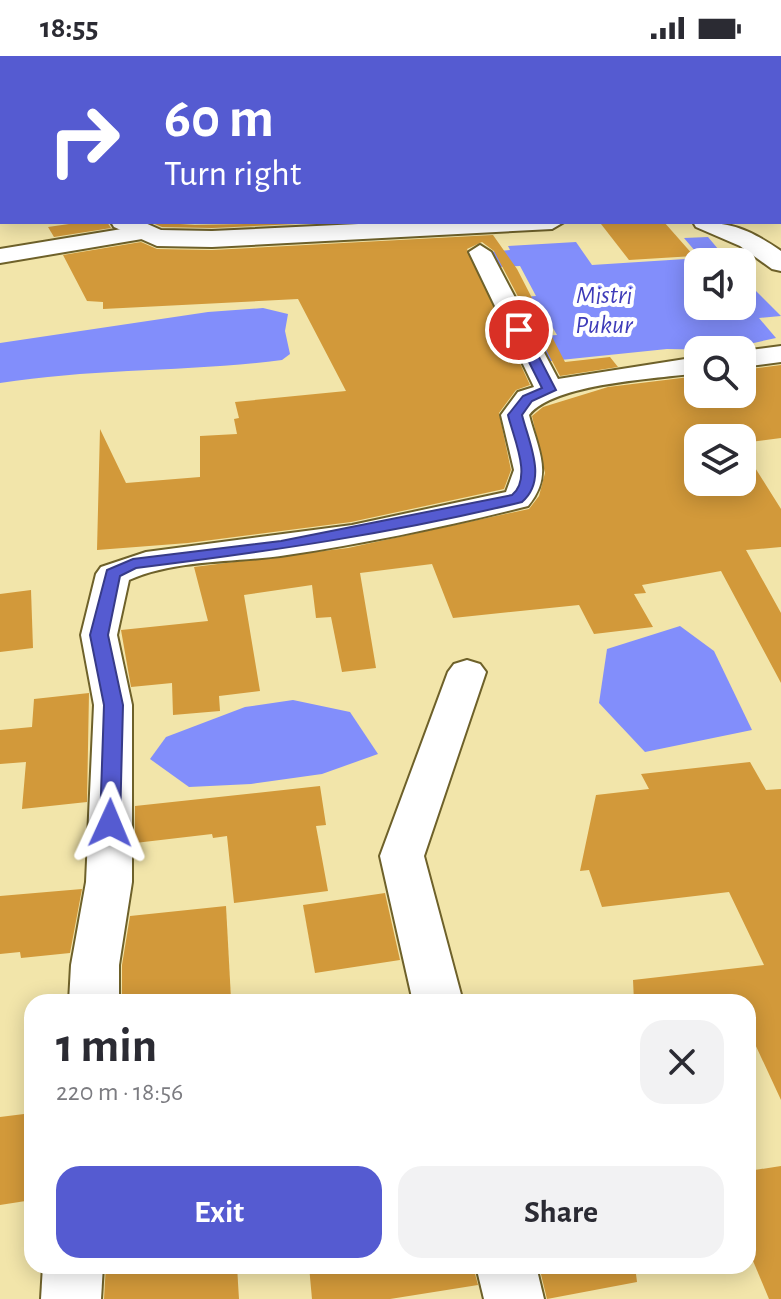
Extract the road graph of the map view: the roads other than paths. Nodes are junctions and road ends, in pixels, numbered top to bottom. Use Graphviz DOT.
graph roads {
  1 [pos="515,224"];
  2 [pos="710,224"];
  3 [pos="131,227"];
  4 [pos="480,252"];
  5 [pos="0,256"];
  6 [pos="781,263"];
  7 [pos="781,354"];
  8 [pos="756,357"];
  9 [pos="684,367"];
  10 [pos="550,390"];
  11 [pos="467,672"];
  12 [pos="94,994"];
  13 [pos="436,994"];
  14 [pos="73,1274"];
  15 [pos="508,1274"];
  16 [pos="71,1299"];
  17 [pos="514,1299"];
  1 -- 3 [label="street"];
  2 -- 6 [label="street"];
  3 -- 5 [label="street"];
  4 -- 10 [label="street"];
  7 -- 8 [label="street"];
  9 -- 10 [label="street"];
  10 -- 12 [label="street"];
  11 -- 13 [label="street"];
  14 -- 16 [label="street"];
  15 -- 17 [label="street"];
}
